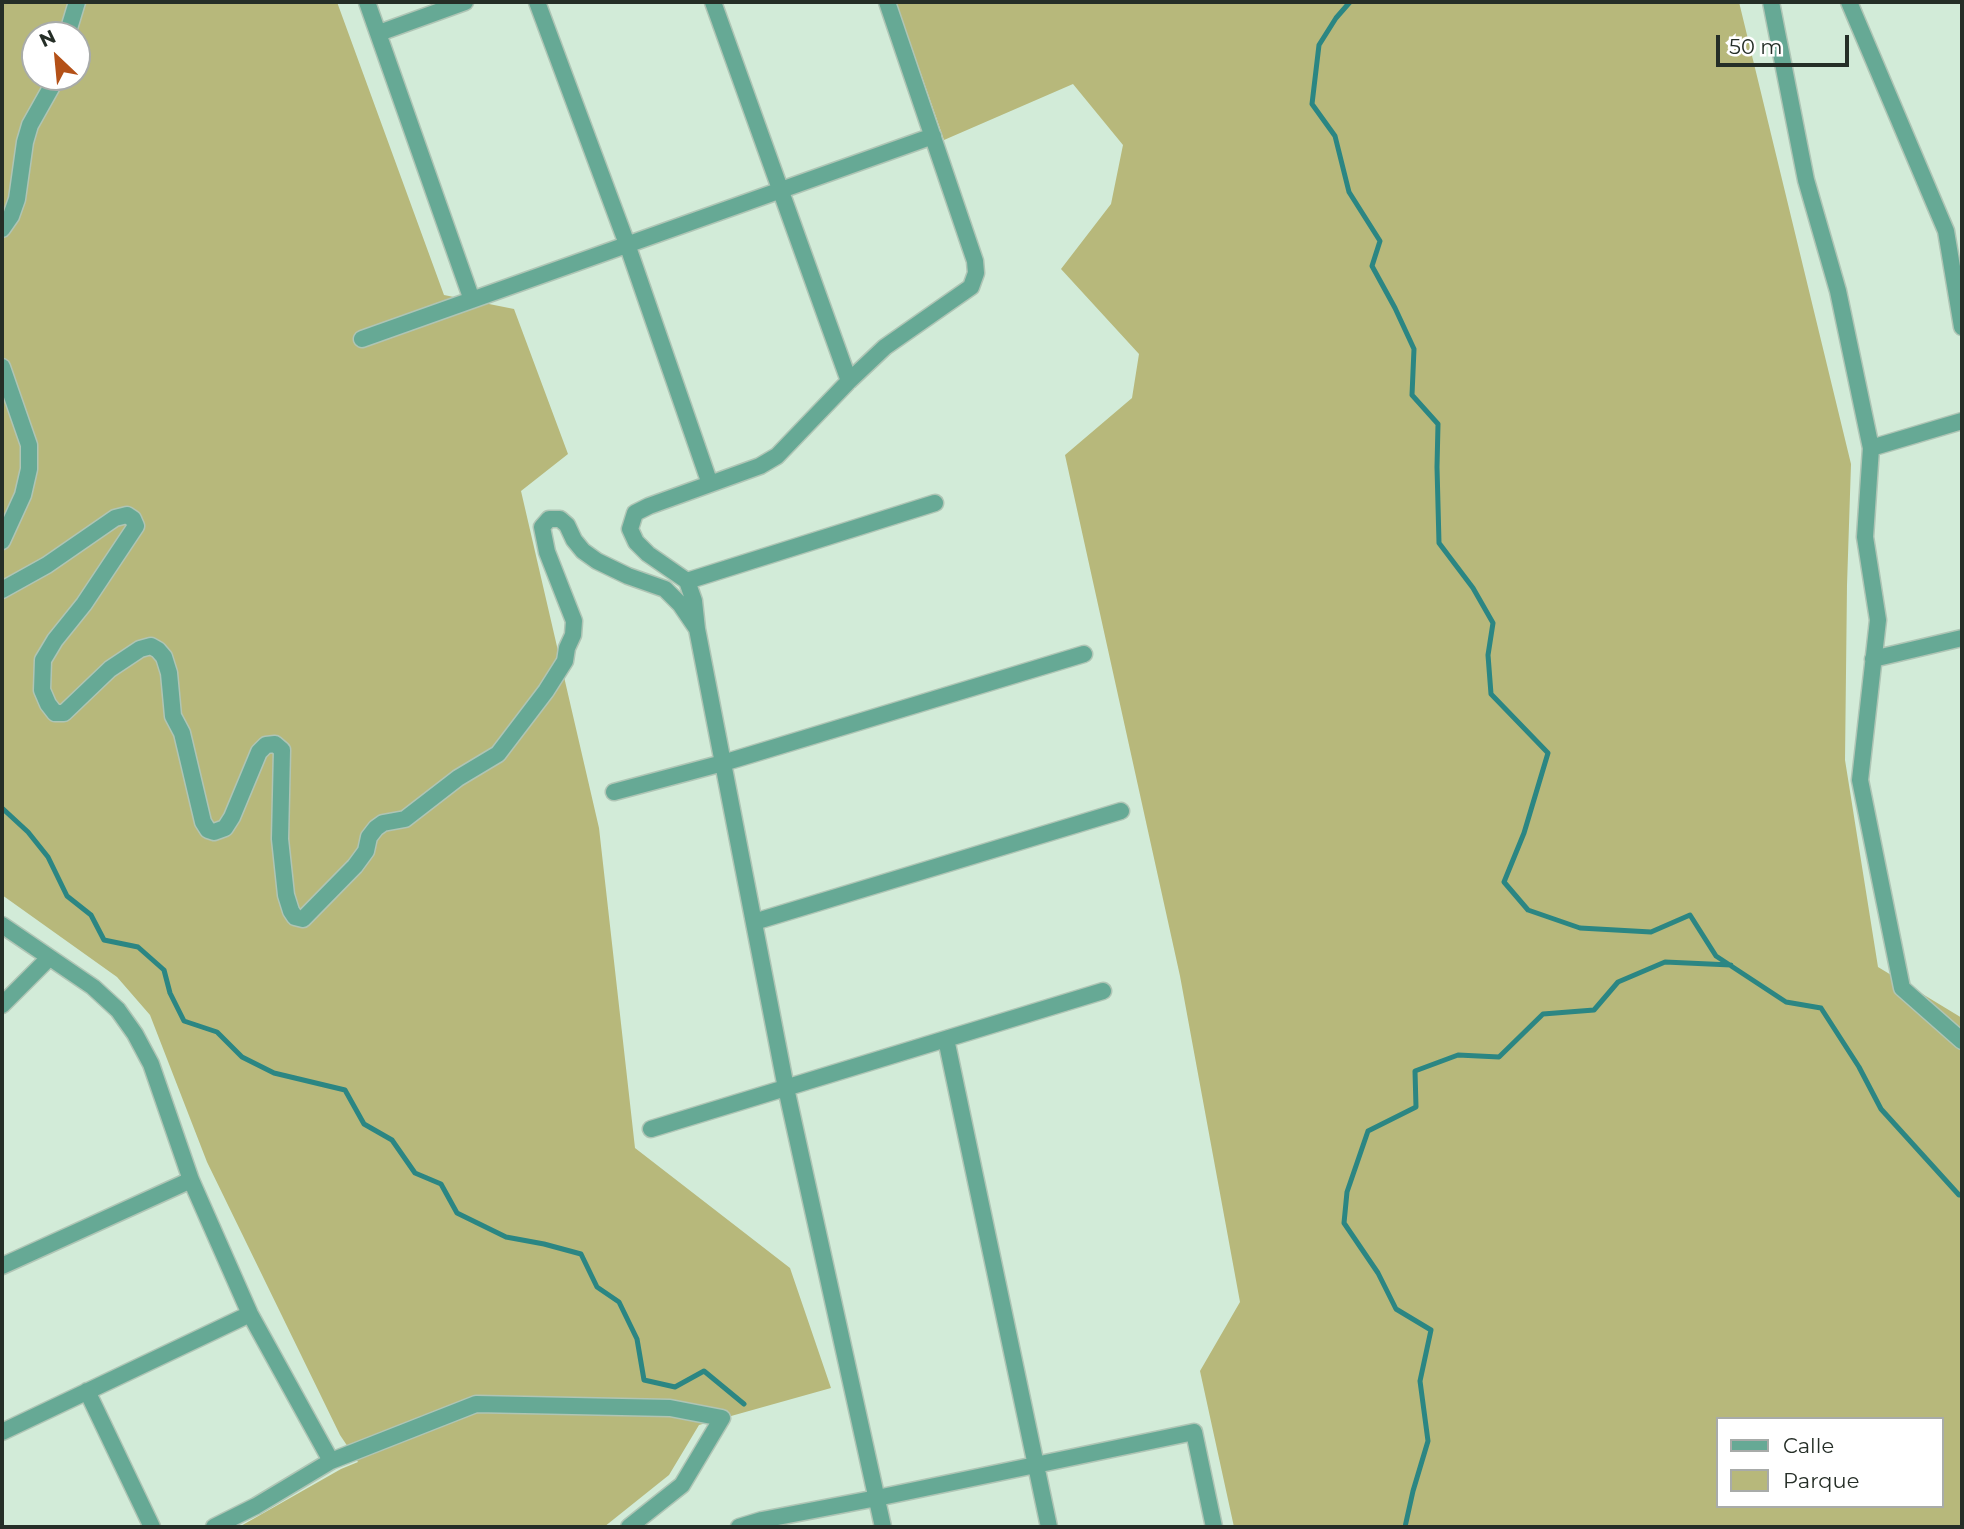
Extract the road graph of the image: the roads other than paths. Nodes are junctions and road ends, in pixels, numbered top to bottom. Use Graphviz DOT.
graph roads {
  1 [pos="77,2"];
  2 [pos="367,2"];
  3 [pos="465,2"];
  4 [pos="537,2"];
  5 [pos="713,2"];
  6 [pos="887,2"];
  7 [pos="1771,2"];
  8 [pos="1849,2"];
  9 [pos="71,21"];
  10 [pos="379,33"];
  11 [pos="49,91"];
  12 [pos="933,136"];
  13 [pos="781,190"];
  14 [pos="2,229"];
  15 [pos="627,244"];
  16 [pos="472,300"];
  17 [pos="1962,327"];
  18 [pos="362,339"];
  19 [pos="2,367"];
  20 [pos="849,381"];
  21 [pos="1962,421"];
  22 [pos="1871,447"];
  23 [pos="710,484"];
  24 [pos="935,503"];
  25 [pos="2,541"];
  26 [pos="687,581"];
  27 [pos="2,590"];
  28 [pos="697,629"];
  29 [pos="1962,638"];
  30 [pos="1084,654"];
  31 [pos="1873,659"];
  32 [pos="723,763"];
  33 [pos="614,792"];
  34 [pos="1121,811"];
  35 [pos="754,922"];
  36 [pos="2,925"];
  37 [pos="49,958"];
  38 [pos="1103,991"];
  39 [pos="2,1005"];
  40 [pos="946,1039"];
  41 [pos="1962,1041"];
  42 [pos="786,1088"];
  43 [pos="651,1129"];
  44 [pos="191,1180"];
  45 [pos="2,1266"];
  46 [pos="250,1314"];
  47 [pos="88,1391"];
  48 [pos="2,1432"];
  49 [pos="331,1461"];
  50 [pos="1035,1465"];
  51 [pos="877,1498"];
  52 [pos="152,1527"];
  53 [pos="214,1527"];
  54 [pos="629,1527"];
  55 [pos="739,1527"];
  56 [pos="883,1527"];
  57 [pos="1049,1527"];
  58 [pos="1214,1527"];
  1 -- 9 [label="street"];
  2 -- 10 [label="street"];
  3 -- 10 [label="street"];
  4 -- 15 [label="street"];
  5 -- 13 [label="street"];
  6 -- 12 [label="street"];
  7 -- 22 [label="street"];
  8 -- 17 [label="street"];
  10 -- 16 [label="street"];
  11 -- 14 [label="street"];
  12 -- 13 [label="street"];
  12 -- 20 [label="street"];
  13 -- 15 [label="street"];
  13 -- 20 [label="street"];
  15 -- 16 [label="street"];
  15 -- 23 [label="street"];
  16 -- 18 [label="street"];
  19 -- 25 [label="street"];
  20 -- 23 [label="street"];
  21 -- 22 [label="street"];
  22 -- 31 [label="street"];
  23 -- 26 [label="street"];
  24 -- 26 [label="street"];
  26 -- 28 [label="street"];
  27 -- 28 [label="street"];
  28 -- 32 [label="street"];
  29 -- 31 [label="street"];
  30 -- 32 [label="street"];
  31 -- 41 [label="street"];
  32 -- 33 [label="street"];
  32 -- 35 [label="street"];
  34 -- 35 [label="street"];
  35 -- 42 [label="street"];
  36 -- 37 [label="street"];
  37 -- 39 [label="street"];
  37 -- 44 [label="street"];
  38 -- 40 [label="street"];
  40 -- 42 [label="street"];
  40 -- 50 [label="street"];
  42 -- 43 [label="street"];
  42 -- 51 [label="street"];
  44 -- 45 [label="street"];
  44 -- 46 [label="street"];
  46 -- 47 [label="street"];
  46 -- 49 [label="street"];
  47 -- 48 [label="street"];
  47 -- 52 [label="street"];
  49 -- 53 [label="street"];
  49 -- 54 [label="street"];
  50 -- 51 [label="street"];
  50 -- 57 [label="street"];
  50 -- 58 [label="street"];
  51 -- 55 [label="street"];
  51 -- 56 [label="street"];
}
